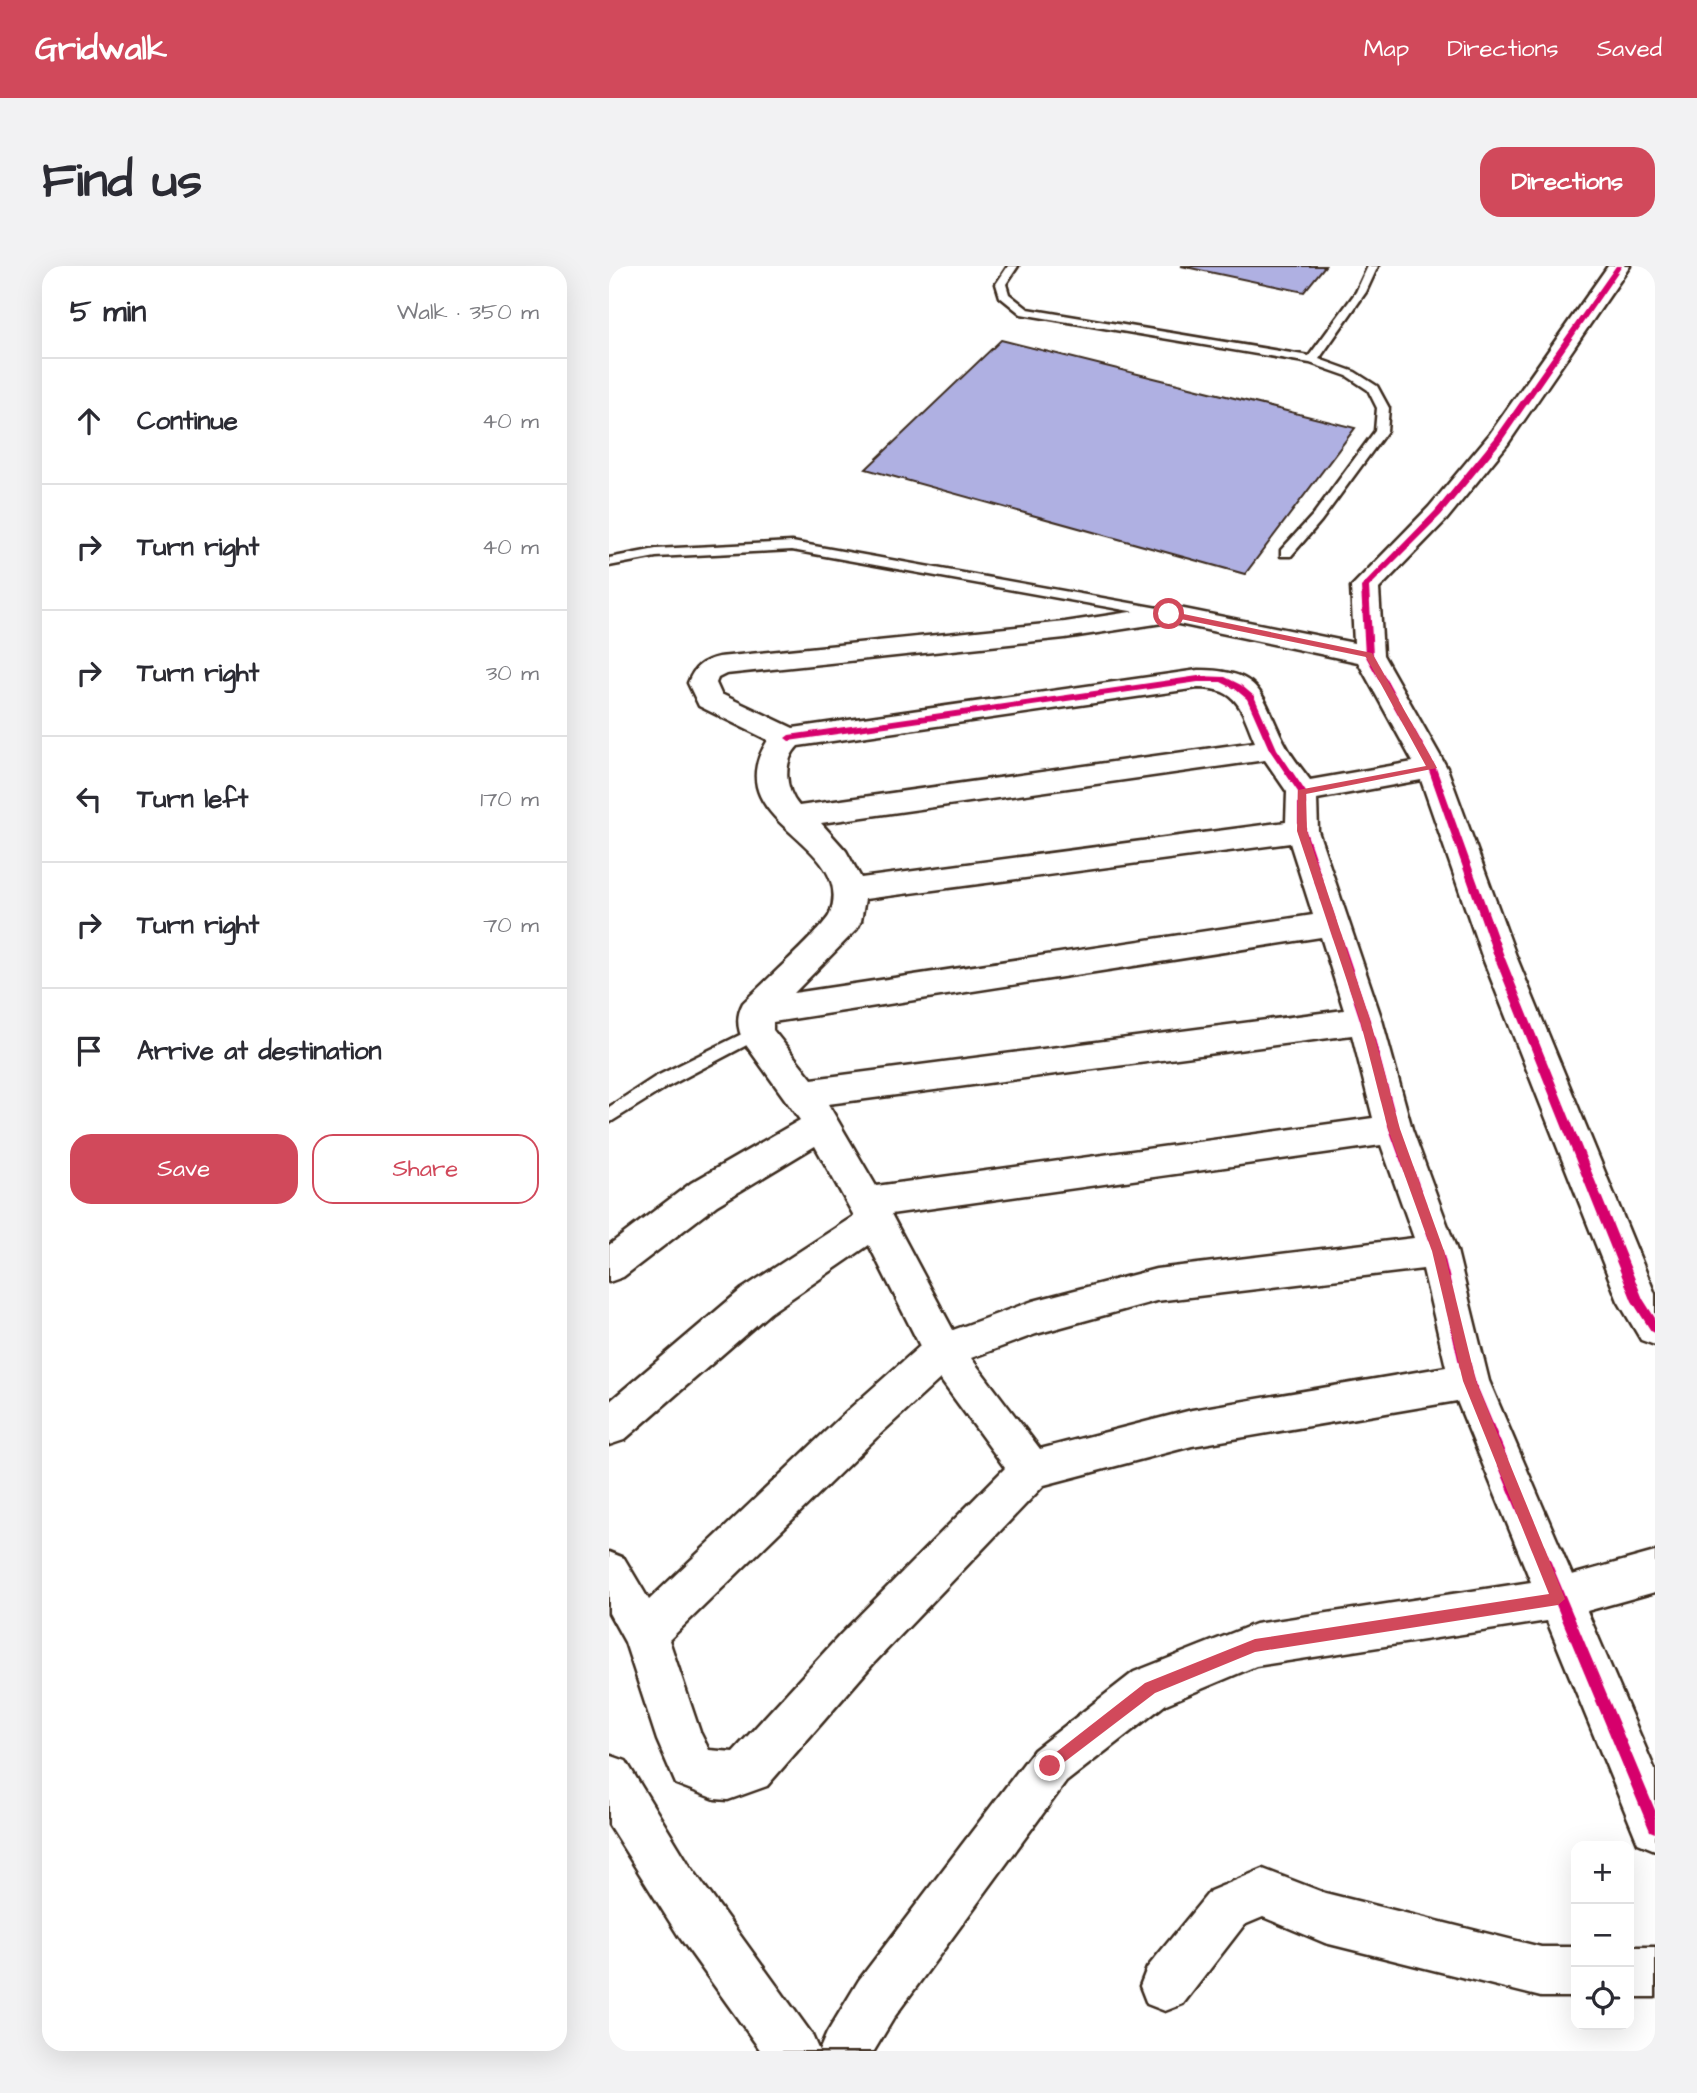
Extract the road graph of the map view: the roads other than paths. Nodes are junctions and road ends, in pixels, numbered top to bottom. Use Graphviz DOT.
graph roads {
  1 [pos="1013,266"];
  2 [pos="1373,266"];
  3 [pos="1619,266"];
  4 [pos="1312,360"];
  5 [pos="1286,553"];
  6 [pos="609,562"];
  7 [pos="1169,614"];
  8 [pos="1369,655"];
  9 [pos="789,738"];
  10 [pos="1273,748"];
  11 [pos="1432,768"];
  12 [pos="1302,792"];
  13 [pos="792,817"];
  14 [pos="1302,831"];
  15 [pos="851,890"];
  16 [pos="1333,923"];
  17 [pos="1365,1020"];
  18 [pos="756,1023"];
  19 [pos="811,1110"];
  20 [pos="609,1116"];
  21 [pos="1394,1129"];
  22 [pos="871,1211"];
  23 [pos="1438,1251"];
  24 [pos="609,1266"];
  25 [pos="1655,1328"];
  26 [pos="943,1351"];
  27 [pos="1469,1381"];
  28 [pos="609,1427"];
  29 [pos="1031,1470"];
  30 [pos="609,1572"];
  31 [pos="1655,1572"];
  32 [pos="1558,1599"];
  33 [pos="645,1634"];
  34 [pos="609,1778"];
  35 [pos="1655,1826"];
  36 [pos="1571,1972"];
  37 [pos="1634,1972"];
  38 [pos="1655,1972"];
  39 [pos="1164,1986"];
  40 [pos="793,2051"];
  41 [pos="845,2051"];
  1 -- 4 [label="lane"];
  2 -- 4 [label="lane"];
  3 -- 8 [label="street"];
  4 -- 5 [label="lane"];
  6 -- 7 [label="lane"];
  7 -- 8 [label="street"];
  7 -- 9 [label="street"];
  8 -- 11 [label="street"];
  9 -- 10 [label="street"];
  9 -- 13 [label="street"];
  10 -- 12 [label="street"];
  10 -- 13 [label="street"];
  11 -- 12 [label="street"];
  11 -- 25 [label="street"];
  12 -- 14 [label="street"];
  13 -- 15 [label="street"];
  14 -- 15 [label="street"];
  14 -- 16 [label="street"];
  15 -- 18 [label="street"];
  16 -- 17 [label="street"];
  16 -- 18 [label="street"];
  17 -- 19 [label="street"];
  17 -- 21 [label="street"];
  18 -- 19 [label="street"];
  18 -- 20 [label="lane"];
  19 -- 22 [label="street"];
  19 -- 24 [label="street"];
  21 -- 22 [label="street"];
  21 -- 23 [label="street"];
  22 -- 26 [label="street"];
  22 -- 28 [label="street"];
  23 -- 26 [label="street"];
  23 -- 27 [label="street"];
  26 -- 29 [label="street"];
  26 -- 33 [label="street"];
  27 -- 29 [label="street"];
  27 -- 32 [label="street"];
  29 -- 33 [label="street"];
  30 -- 33 [label="street"];
  31 -- 32 [label="street"];
  32 -- 35 [label="street"];
  32 -- 41 [label="street"];
  34 -- 40 [label="street"];
  36 -- 39 [label="street"];
  37 -- 38 [label="street"];
}
